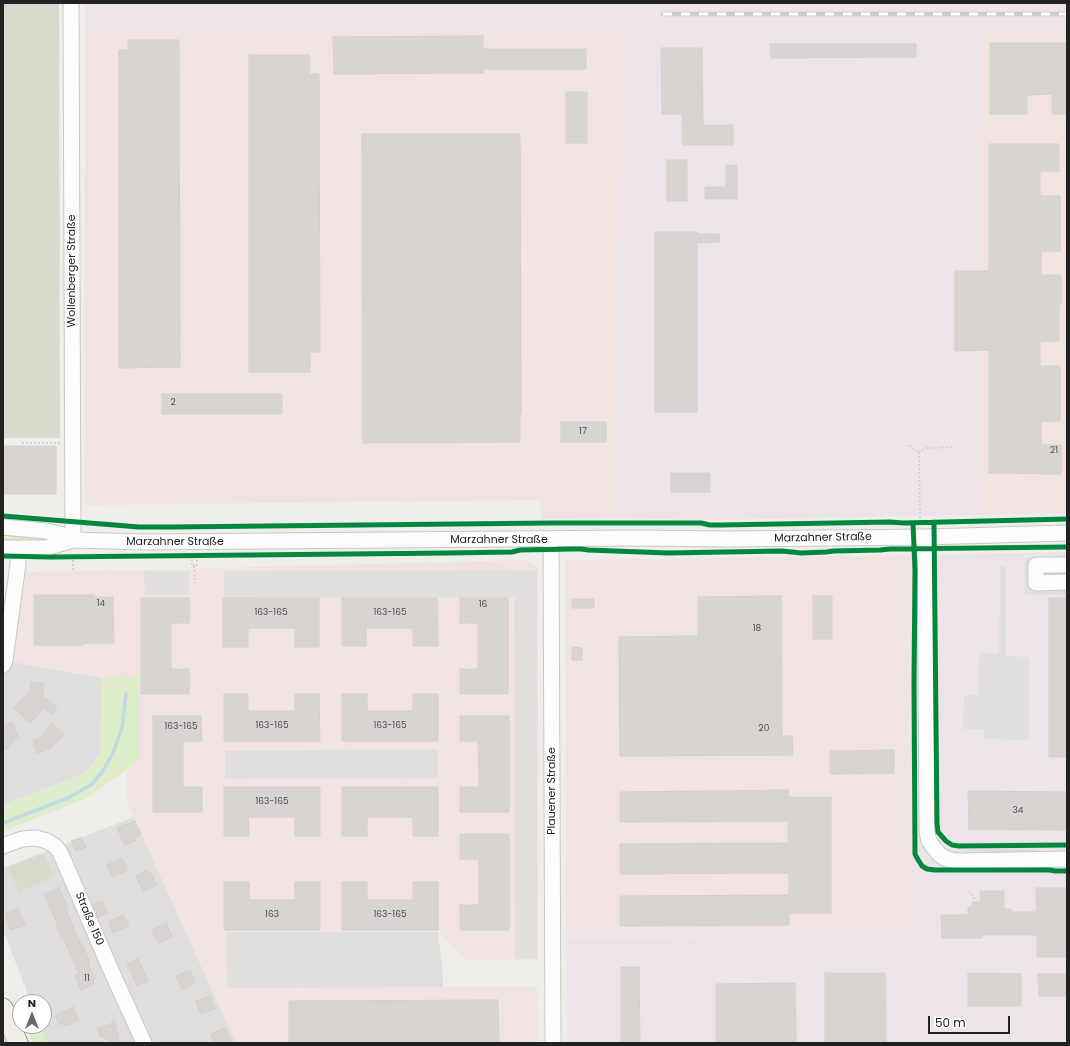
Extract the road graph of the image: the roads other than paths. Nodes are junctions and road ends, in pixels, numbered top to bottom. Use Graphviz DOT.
graph roads {
  1 [pos="71,3"];
  2 [pos="3,528"];
  3 [pos="920,529"];
  4 [pos="1067,533"];
  5 [pos="551,539"];
  6 [pos="73,540"];
  7 [pos="3,548"];
  8 [pos="18,548"];
  9 [pos="1067,565"];
  10 [pos="1067,582"];
  11 [pos="3,665"];
  12 [pos="3,846"];
  13 [pos="1067,859"];
  14 [pos="3,1008"];
  15 [pos="18,1043"];
  16 [pos="144,1043"];
  17 [pos="553,1043"];
  1 -- 6 [label="street, Wollenberger Straße"];
  2 -- 6 [label="street, Marzahner Straße"];
  3 -- 4 [label="street, Marzahner Straße"];
  3 -- 5 [label="street, Marzahner Straße"];
  3 -- 13 [label="street"];
  5 -- 6 [label="street, Marzahner Straße"];
  5 -- 17 [label="street, Plauener Straße"];
  6 -- 8 [label="street, Marzahner Straße"];
  7 -- 8 [label="street, Marzahner Straße"];
  8 -- 11 [label="street"];
  9 -- 10 [label="street"];
  12 -- 16 [label="street, Straße 150"];
  14 -- 15 [label="main road"];
}
